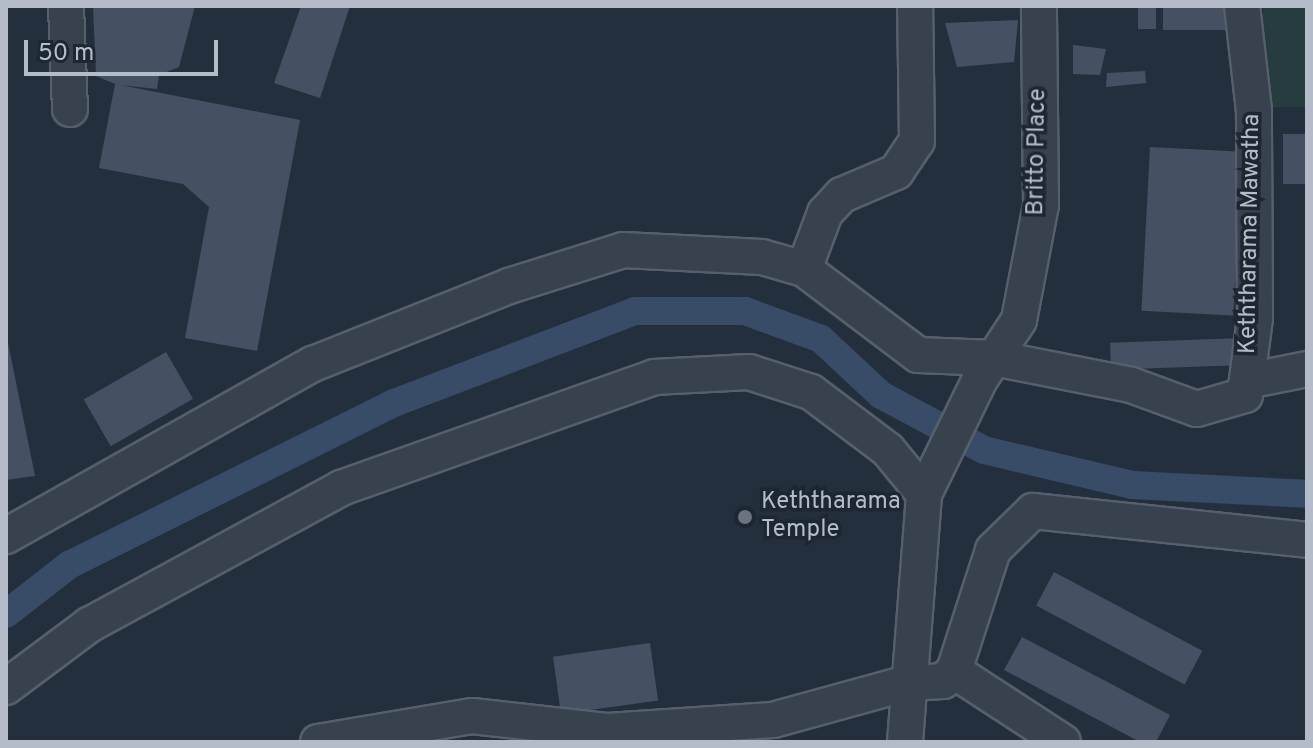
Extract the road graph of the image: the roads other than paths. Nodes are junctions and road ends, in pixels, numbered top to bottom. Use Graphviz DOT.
graph roads {
  1 [pos="66,6"];
  2 [pos="915,6"];
  3 [pos="1039,6"];
  4 [pos="1242,6"];
  5 [pos="70,109"];
  6 [pos="804,269"];
  7 [pos="1307,369"];
  8 [pos="986,370"];
  9 [pos="1247,381"];
  10 [pos="931,480"];
  11 [pos="6,536"];
  12 [pos="1307,540"];
  13 [pos="954,671"];
  14 [pos="907,683"];
  15 [pos="6,687"];
  16 [pos="318,742"];
  17 [pos="905,742"];
  18 [pos="1063,742"];
  1 -- 5 [label="street"];
  2 -- 6 [label="street"];
  3 -- 8 [label="street, Britto Place"];
  4 -- 9 [label="street, Keththarama Mawatha"];
  6 -- 8 [label="street"];
  6 -- 11 [label="street"];
  7 -- 9 [label="street"];
  8 -- 9 [label="street, Keththarama Mawatha"];
  8 -- 10 [label="street, Britto Place"];
  10 -- 14 [label="street"];
  10 -- 15 [label="street"];
  12 -- 13 [label="street"];
  13 -- 14 [label="street"];
  13 -- 18 [label="street"];
  14 -- 16 [label="street"];
  14 -- 17 [label="street"];
}
